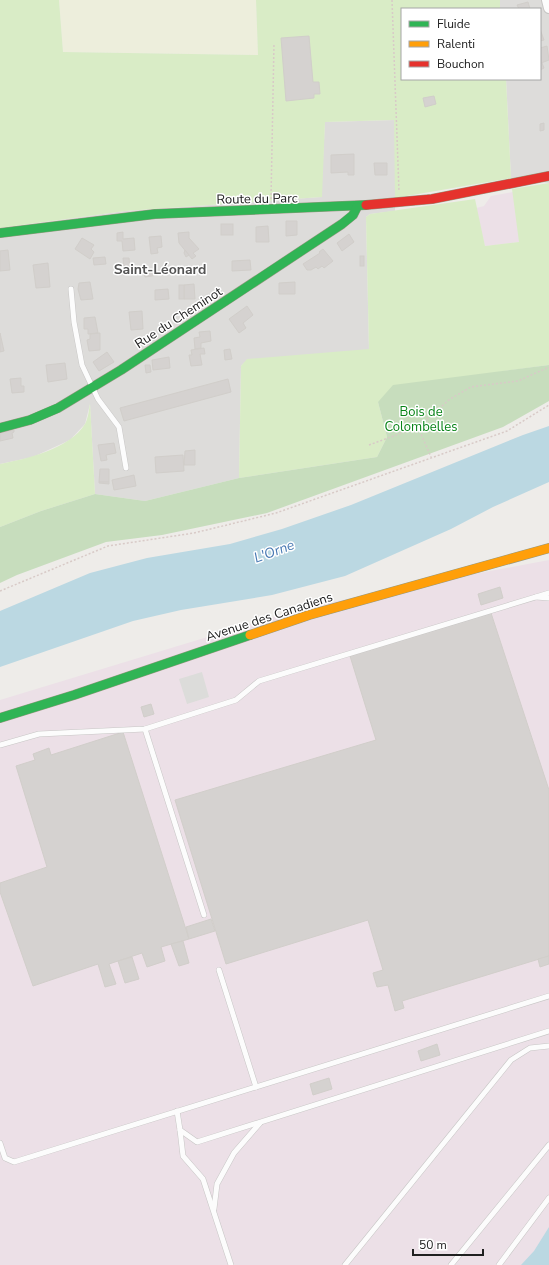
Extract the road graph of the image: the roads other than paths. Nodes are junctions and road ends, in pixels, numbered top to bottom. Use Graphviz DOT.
graph roads {
  1 [pos="547,0"];
  2 [pos="549,8"];
  3 [pos="549,176"];
  4 [pos="357,207"];
  5 [pos="0,233"];
  6 [pos="71,289"];
  7 [pos="91,387"];
  8 [pos="0,428"];
  9 [pos="126,468"];
  10 [pos="549,548"];
  11 [pos="549,593"];
  12 [pos="533,596"];
  13 [pos="549,598"];
  14 [pos="0,718"];
  15 [pos="145,729"];
  16 [pos="0,746"];
  17 [pos="204,915"];
  18 [pos="219,970"];
  19 [pos="549,996"];
  20 [pos="549,1031"];
  21 [pos="527,1038"];
  22 [pos="549,1046"];
  23 [pos="530,1048"];
  24 [pos="256,1087"];
  25 [pos="177,1112"];
  26 [pos="261,1122"];
  27 [pos="180,1130"];
  28 [pos="0,1143"];
  29 [pos="549,1146"];
  30 [pos="549,1198"];
  31 [pos="214,1212"];
  32 [pos="231,1265"];
  33 [pos="345,1265"];
  34 [pos="451,1265"];
  35 [pos="499,1265"];
  1 -- 2 [label="street"];
  3 -- 4 [label="street, Route du Parc"];
  4 -- 5 [label="street, Route du Parc"];
  4 -- 7 [label="street, Rue du Cheminot"];
  6 -- 7 [label="lane"];
  7 -- 8 [label="street, Rue du Cheminot"];
  7 -- 9 [label="lane"];
  10 -- 14 [label="street, Avenue des Canadiens"];
  11 -- 12 [label="lane"];
  12 -- 13 [label="lane"];
  12 -- 15 [label="lane"];
  15 -- 16 [label="lane"];
  15 -- 17 [label="lane"];
  18 -- 24 [label="lane"];
  19 -- 24 [label="lane"];
  20 -- 21 [label="lane"];
  21 -- 23 [label="lane"];
  21 -- 26 [label="lane"];
  22 -- 23 [label="lane"];
  23 -- 33 [label="lane"];
  24 -- 25 [label="lane"];
  25 -- 27 [label="lane"];
  25 -- 28 [label="lane"];
  26 -- 27 [label="lane"];
  26 -- 31 [label="lane"];
  27 -- 31 [label="lane"];
  29 -- 34 [label="lane"];
  30 -- 35 [label="lane"];
  31 -- 32 [label="lane"];
}
